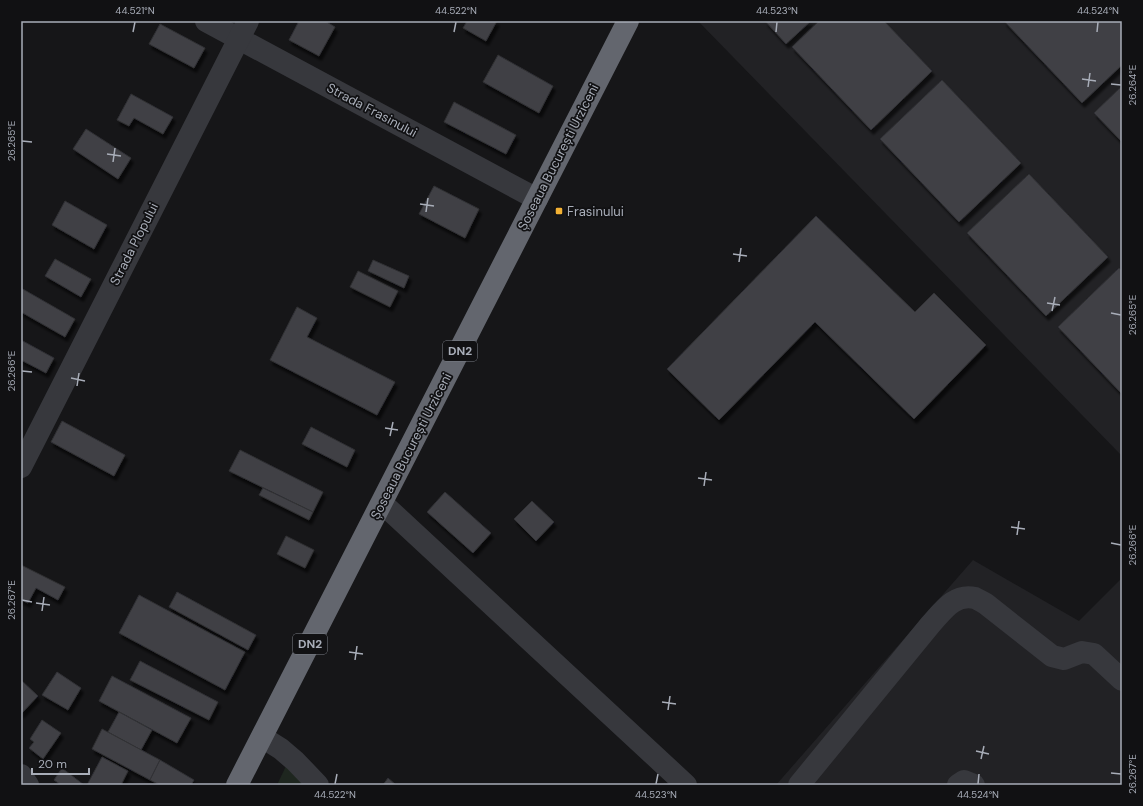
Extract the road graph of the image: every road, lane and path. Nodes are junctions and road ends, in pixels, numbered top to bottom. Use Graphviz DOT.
graph roads {
  1 [pos="206,21"];
  2 [pos="628,21"];
  3 [pos="243,30"];
  4 [pos="537,199"];
  5 [pos="21,467"];
  6 [pos="382,503"];
  7 [pos="1122,680"];
  8 [pos="262,737"];
  9 [pos="21,775"];
  10 [pos="28,785"];
  11 [pos="237,785"];
  12 [pos="318,785"];
  13 [pos="686,785"];
  14 [pos="799,785"];
  15 [pos="958,785"];
  16 [pos="974,785"];
  1 -- 3 [label="street, Strada Frasinului"];
  2 -- 4 [label="highway, Șoseaua București Urziceni / DN2"];
  3 -- 4 [label="street, Strada Frasinului"];
  3 -- 5 [label="street, Strada Plopului"];
  4 -- 6 [label="highway, Șoseaua București Urziceni / DN2"];
  6 -- 8 [label="highway, Șoseaua București Urziceni / DN2"];
  6 -- 13 [label="street"];
  7 -- 14 [label="street"];
  8 -- 11 [label="highway, Șoseaua București Urziceni / DN2"];
  8 -- 12 [label="street"];
  9 -- 10 [label="street"];
  15 -- 16 [label="street"];
}
